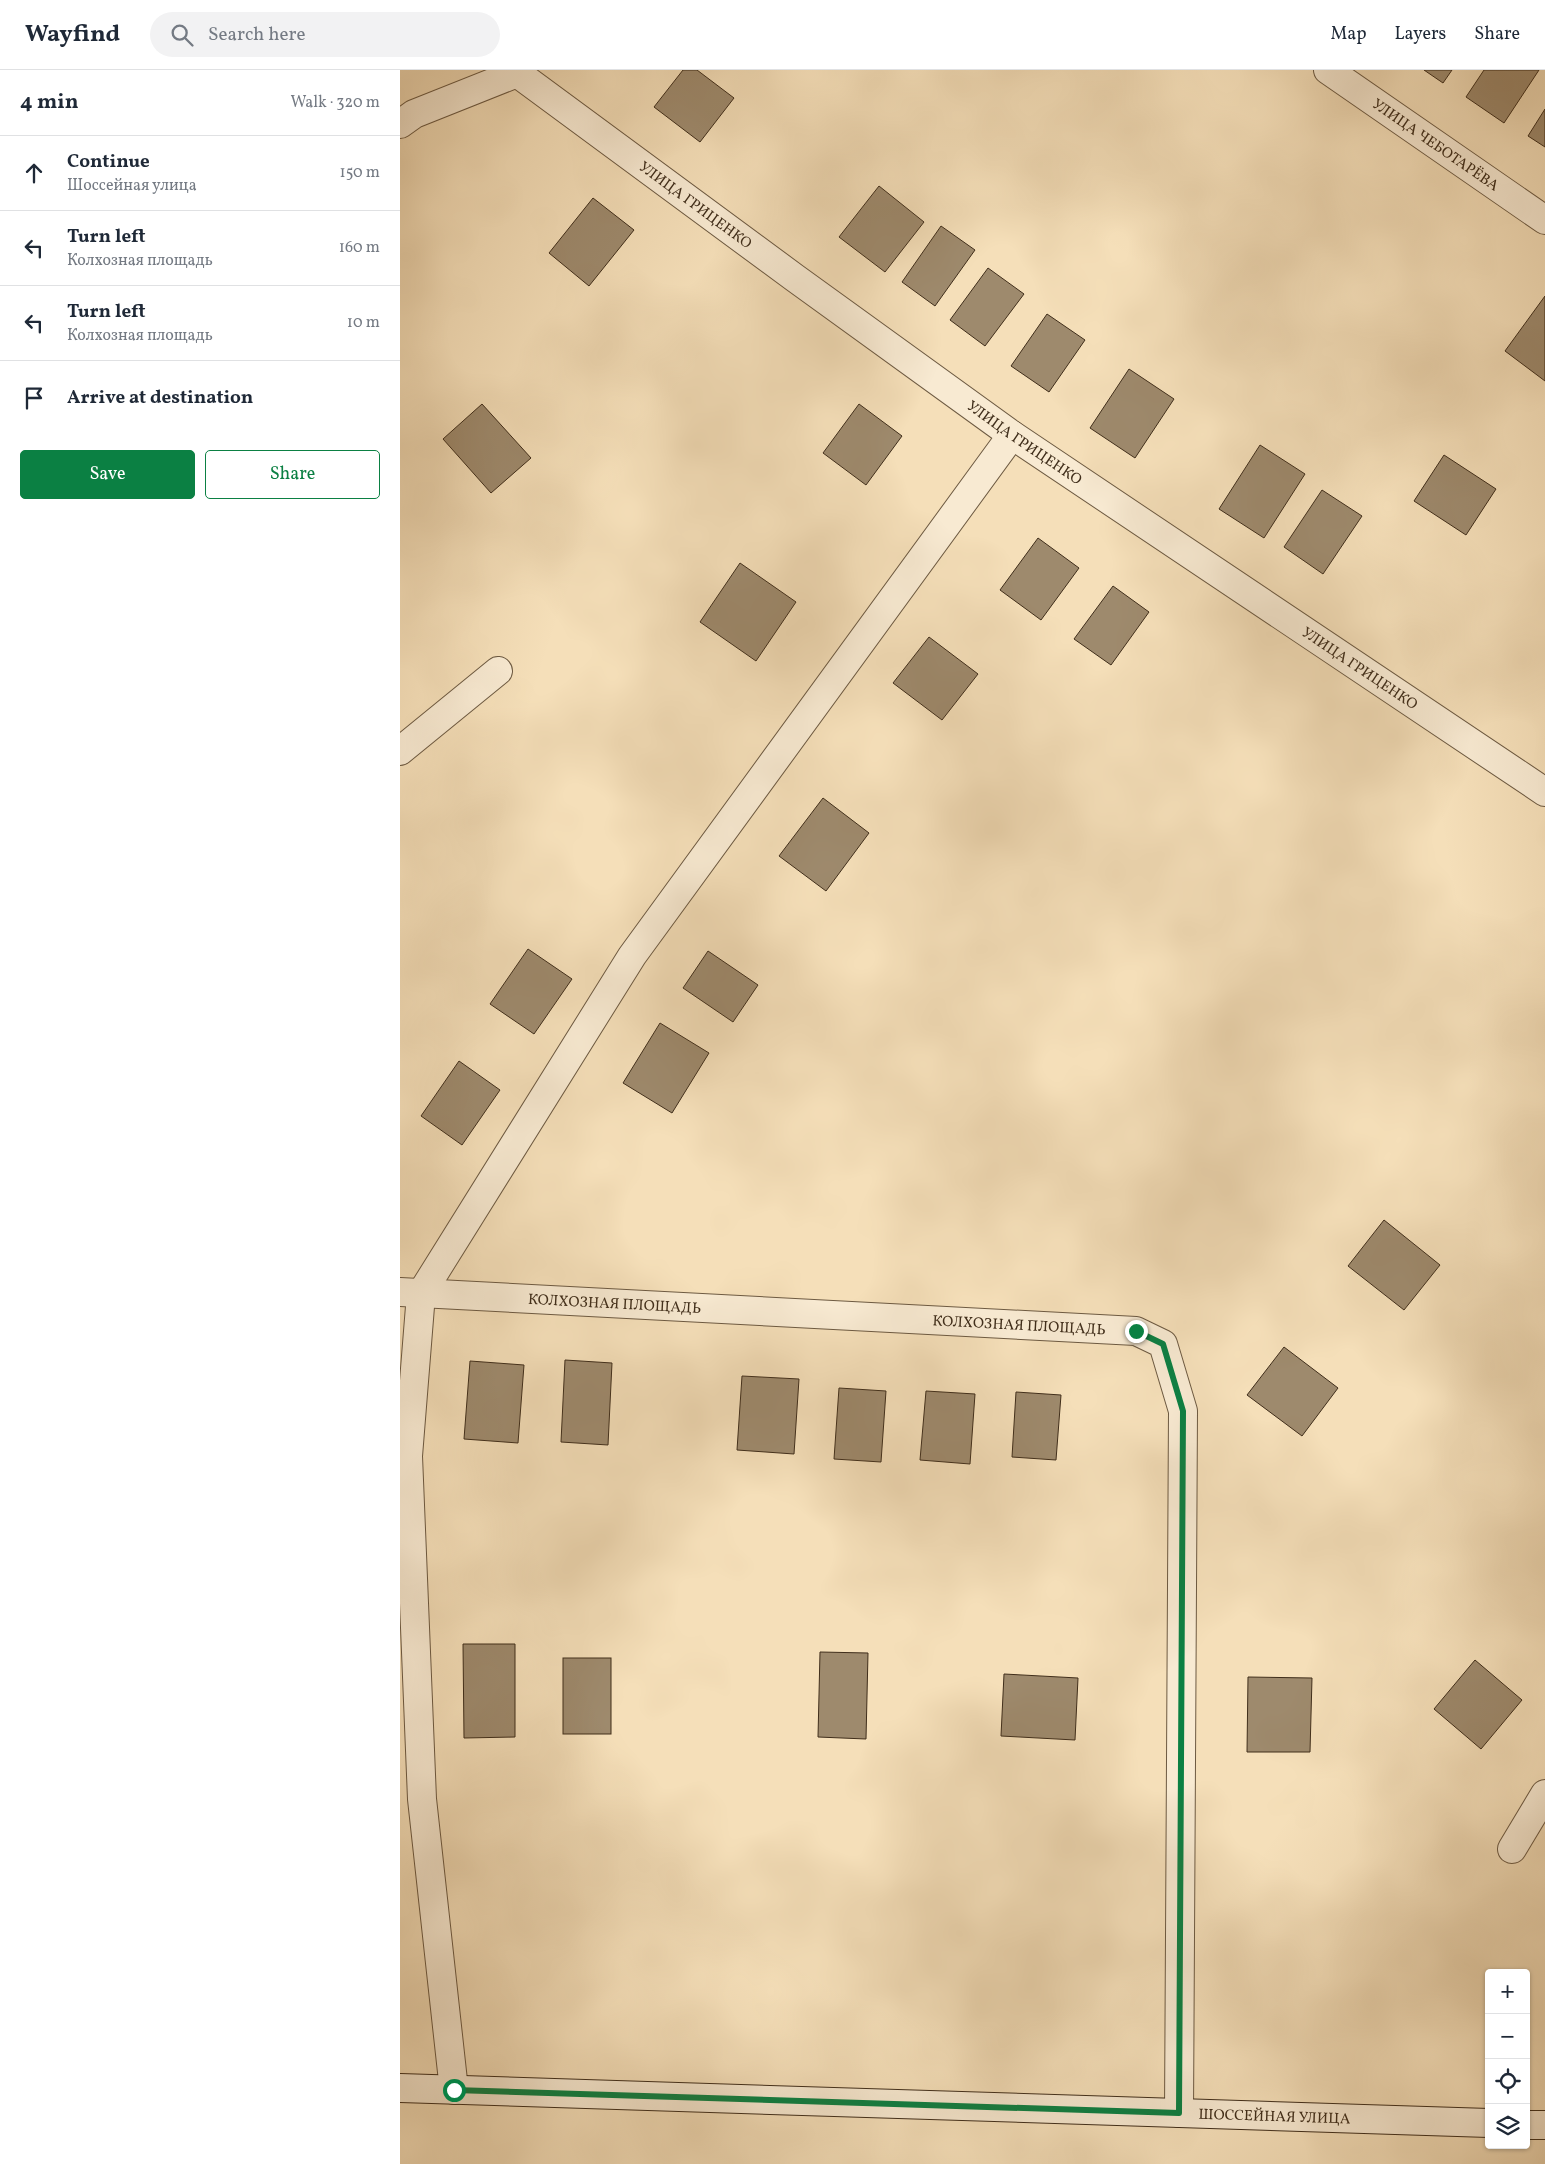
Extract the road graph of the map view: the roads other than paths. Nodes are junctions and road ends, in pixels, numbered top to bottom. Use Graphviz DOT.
graph roads {
  1 [pos="1328,70"];
  2 [pos="518,72"];
  3 [pos="400,124"];
  4 [pos="1545,220"];
  5 [pos="1012,435"];
  6 [pos="498,671"];
  7 [pos="400,751"];
  8 [pos="1545,792"];
  9 [pos="410,1293"];
  10 [pos="1545,1794"];
  11 [pos="1512,1849"];
  12 [pos="400,2088"];
  13 [pos="454,2090"];
  14 [pos="1179,2113"];
  15 [pos="1485,2123"];
  16 [pos="1530,2125"];
  17 [pos="1545,2125"];
  1 -- 4 [label="street, УЛИЦА ЧЕБОТАРЁВА"];
  2 -- 3 [label="street"];
  2 -- 5 [label="street, УЛИЦА ГРИЦЕНКО"];
  5 -- 8 [label="street, УЛИЦА ГРИЦЕНКО"];
  5 -- 9 [label="street"];
  6 -- 7 [label="street"];
  9 -- 13 [label="street"];
  9 -- 14 [label="street, КОЛХОЗНАЯ ПЛОЩАДЬ"];
  10 -- 11 [label="street"];
  12 -- 13 [label="street, ШОССЕЙНАЯ УЛИЦА"];
  13 -- 14 [label="street, ШОССЕЙНАЯ УЛИЦА"];
  14 -- 15 [label="street, ШОССЕЙНАЯ УЛИЦА"];
  16 -- 17 [label="street"];
}
